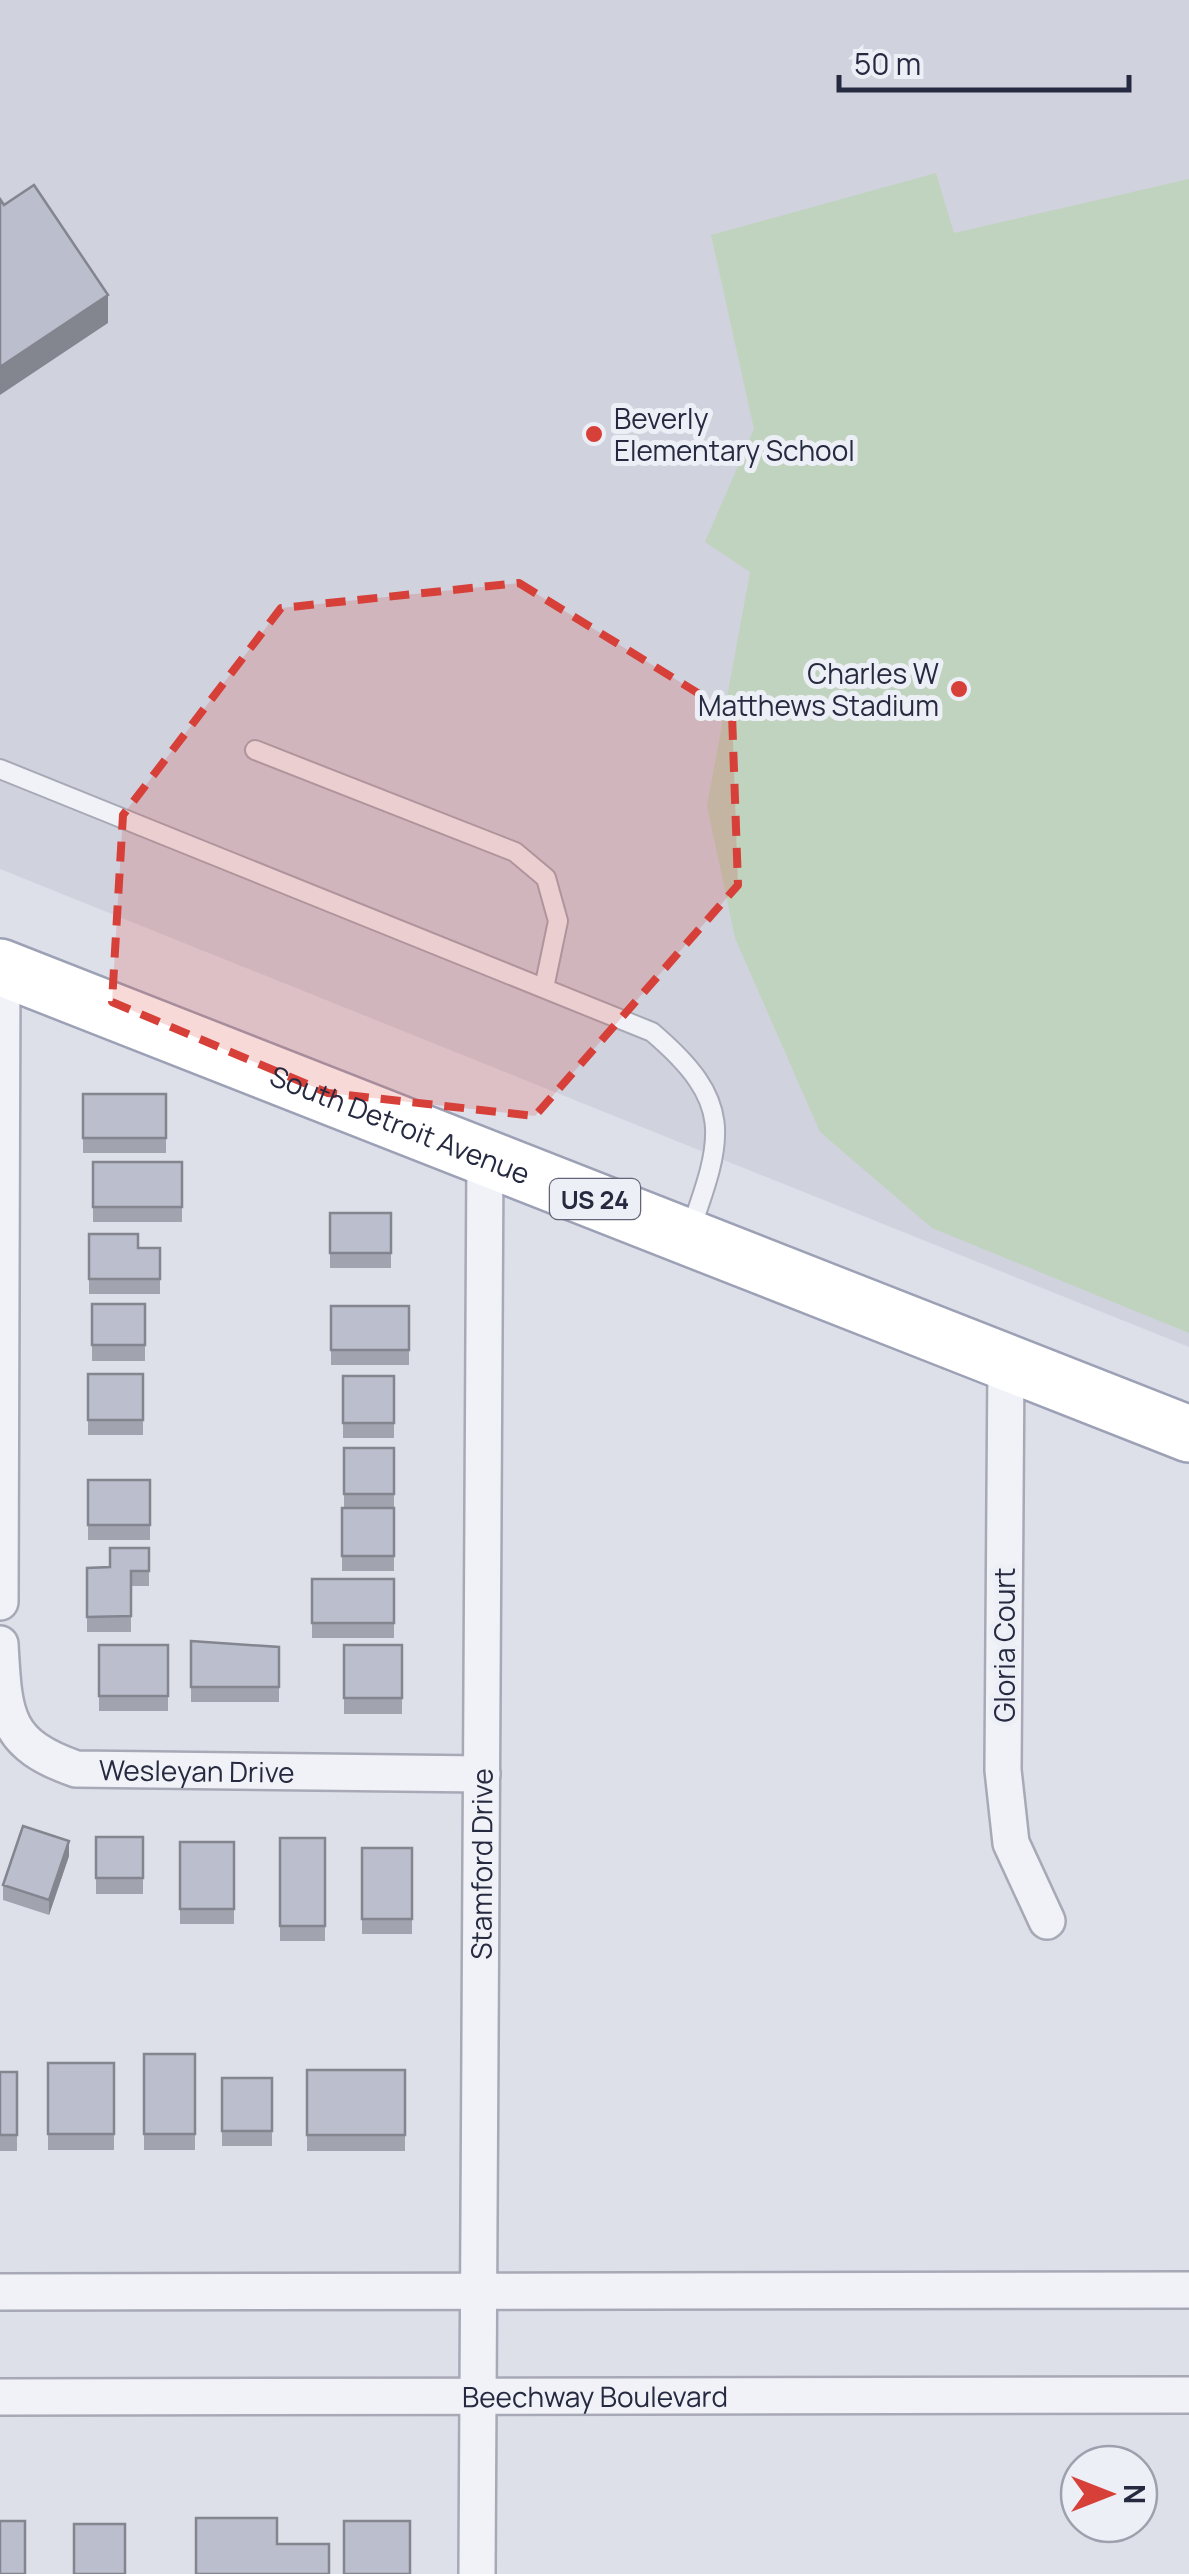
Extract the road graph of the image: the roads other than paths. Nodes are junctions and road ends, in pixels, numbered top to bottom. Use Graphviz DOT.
graph roads {
  1 [pos="255,750"];
  2 [pos="0,769"];
  3 [pos="1,968"];
  4 [pos="544,988"];
  5 [pos="485,1156"];
  6 [pos="688,1236"];
  7 [pos="1006,1362"];
  8 [pos="1189,1434"];
  9 [pos="0,1602"];
  10 [pos="0,1644"];
  11 [pos="482,1774"];
  12 [pos="1047,1920"];
  13 [pos="1189,2290"];
  14 [pos="0,2292"];
  15 [pos="477,2292"];
  16 [pos="1189,2396"];
  17 [pos="0,2397"];
  18 [pos="478,2398"];
  19 [pos="477,2574"];
  1 -- 4 [label="lane"];
  2 -- 4 [label="lane"];
  3 -- 5 [label="main road, South Detroit Avenue / US 24"];
  3 -- 9 [label="street"];
  4 -- 6 [label="lane"];
  5 -- 6 [label="main road, South Detroit Avenue / US 24"];
  5 -- 11 [label="street, Stamford Drive"];
  6 -- 7 [label="main road, South Detroit Avenue / US 24"];
  7 -- 8 [label="main road, South Detroit Avenue / US 24"];
  7 -- 12 [label="street, Gloria Court"];
  10 -- 11 [label="street, Wesleyan Drive"];
  11 -- 15 [label="street, Stamford Drive"];
  13 -- 15 [label="street"];
  14 -- 15 [label="street"];
  15 -- 18 [label="street, Stamford Drive"];
  16 -- 18 [label="street, Beechway Boulevard"];
  17 -- 18 [label="street, Beechway Boulevard"];
  18 -- 19 [label="street, Stamford Drive"];
}
